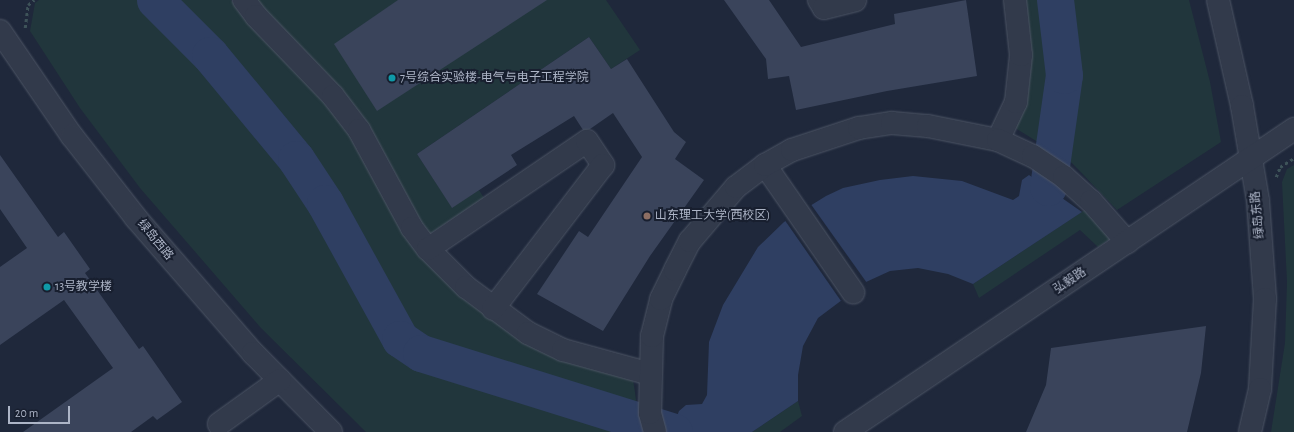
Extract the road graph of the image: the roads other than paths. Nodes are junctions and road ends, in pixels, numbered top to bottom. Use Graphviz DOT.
graph roads {
  1 [pos="244,0"];
  2 [pos="818,0"];
  3 [pos="856,0"];
  4 [pos="1015,0"];
  5 [pos="1218,0"];
  6 [pos="0,31"];
  7 [pos="1294,129"];
  8 [pos="998,140"];
  9 [pos="1251,159"];
  10 [pos="765,165"];
  11 [pos="1127,242"];
  12 [pos="428,249"];
  13 [pos="853,292"];
  14 [pos="493,309"];
  15 [pos="650,374"];
  16 [pos="280,380"];
  17 [pos="653,423"];
  18 [pos="219,424"];
  19 [pos="331,432"];
  20 [pos="845,432"];
  21 [pos="1250,432"];
  1 -- 12 [label="street"];
  2 -- 3 [label="street"];
  4 -- 8 [label="street"];
  5 -- 9 [label="street, 绿岛东路"];
  6 -- 16 [label="street, 绿岛西路"];
  7 -- 9 [label="street, 弘毅路"];
  8 -- 10 [label="street"];
  8 -- 11 [label="street"];
  9 -- 11 [label="street, 弘毅路"];
  9 -- 21 [label="street, 绿岛东路"];
  10 -- 13 [label="street"];
  10 -- 15 [label="street"];
  11 -- 20 [label="street, 弘毅路"];
  12 -- 14 [label="street"];
  12 -- 14 [label="street"];
  14 -- 15 [label="street"];
  15 -- 17 [label="street"];
  16 -- 18 [label="street"];
  16 -- 19 [label="street, 绿岛西路"];
}
